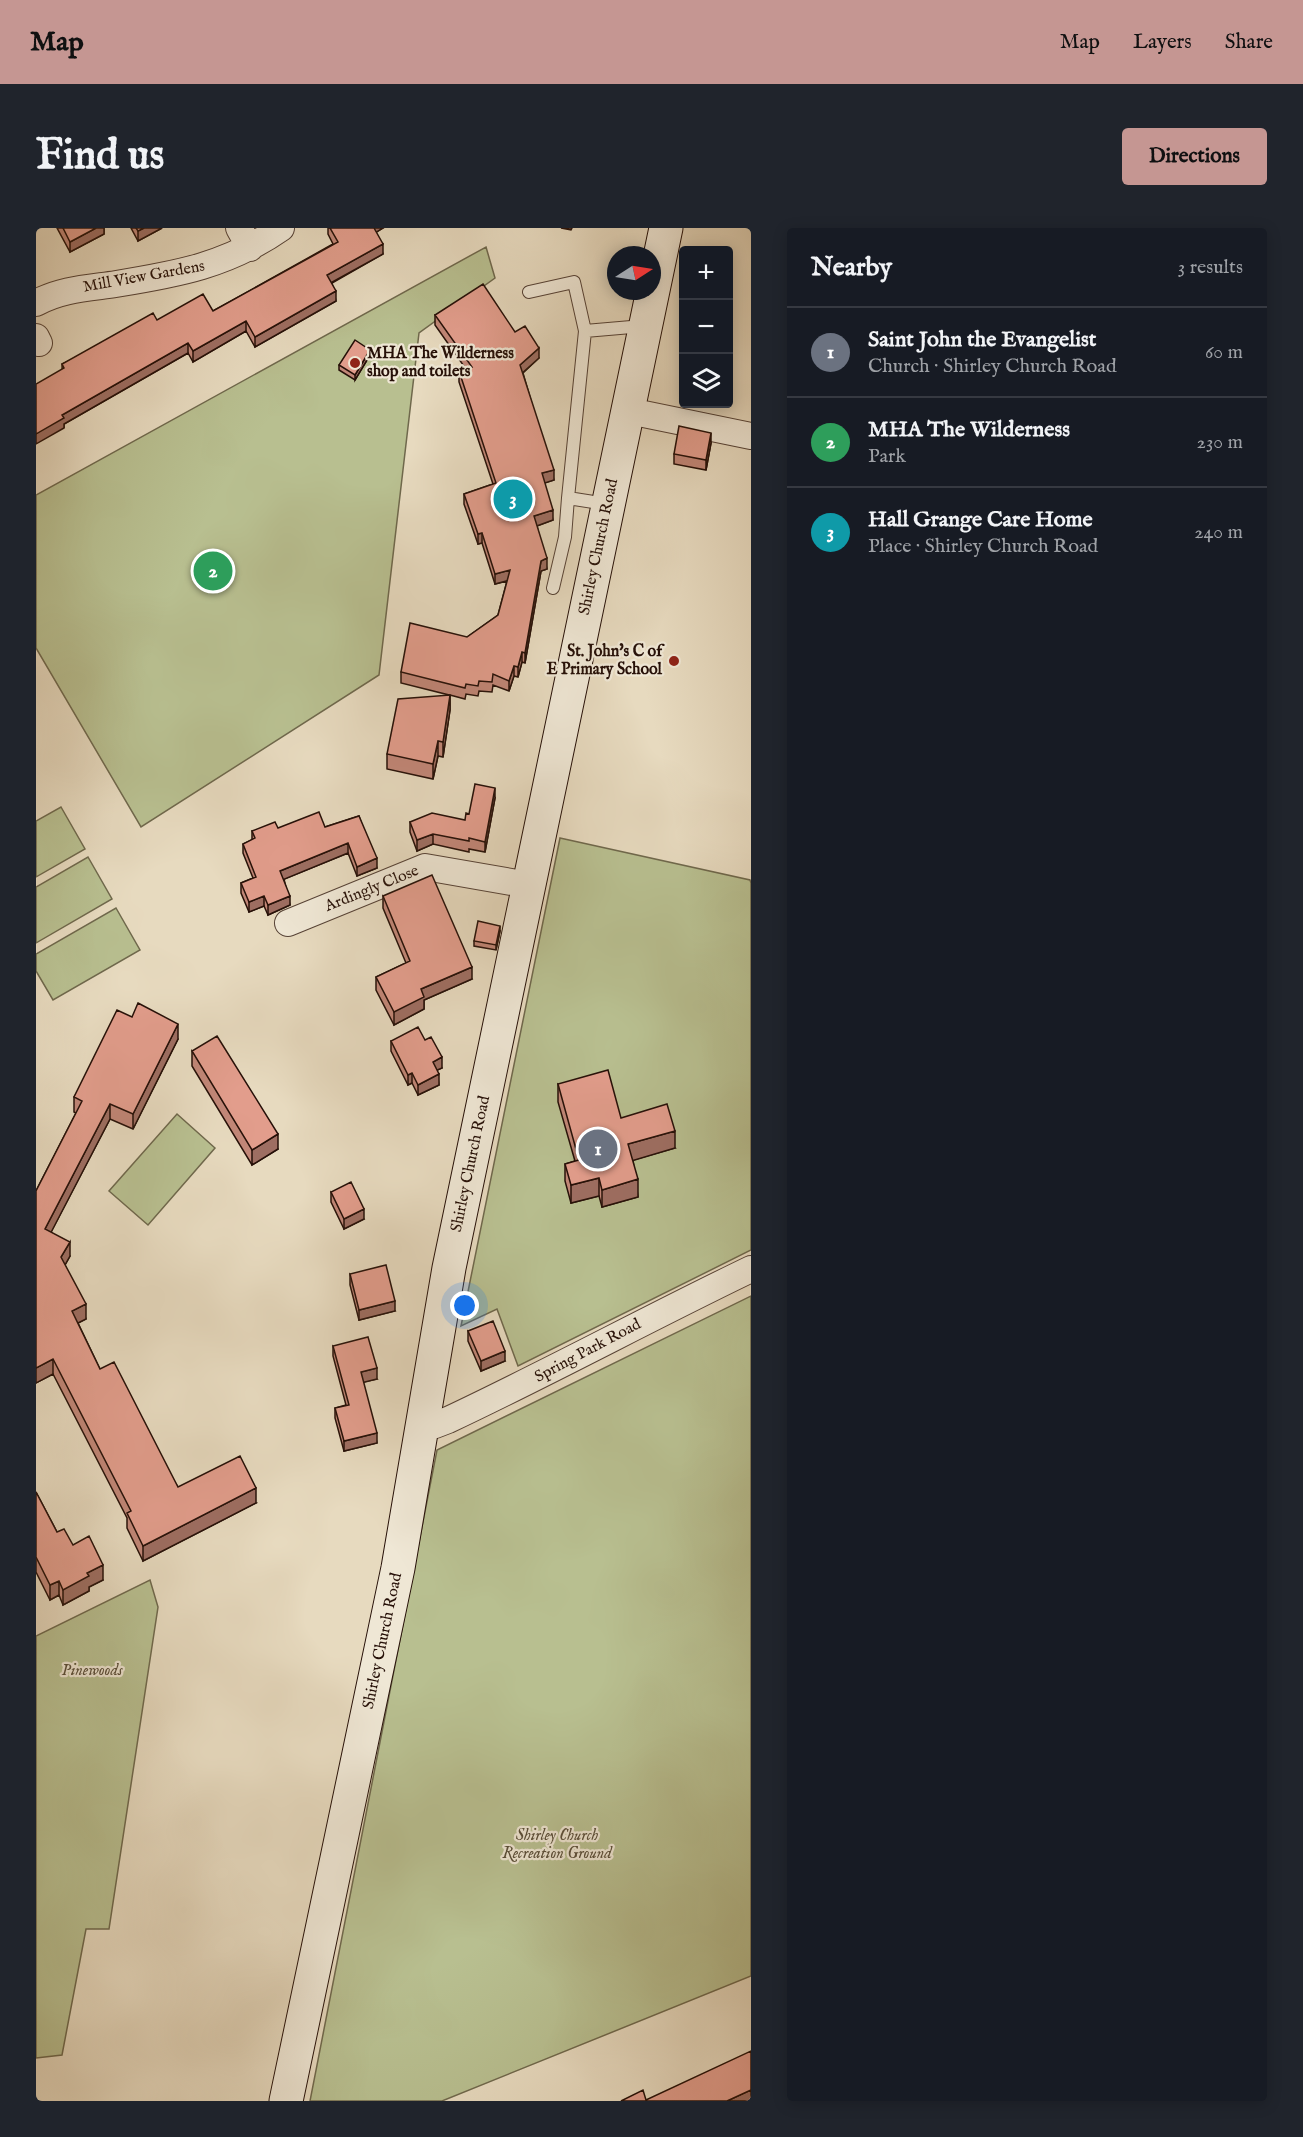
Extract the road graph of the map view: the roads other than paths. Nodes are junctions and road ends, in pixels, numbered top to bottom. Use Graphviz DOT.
graph roads {
  1 [pos="281,228"];
  2 [pos="666,228"];
  3 [pos="244,238"];
  4 [pos="529,292"];
  5 [pos="36,303"];
  6 [pos="644,326"];
  7 [pos="585,331"];
  8 [pos="629,411"];
  9 [pos="751,436"];
  10 [pos="568,498"];
  11 [pos="608,504"];
  12 [pos="553,588"];
  13 [pos="529,885"];
  14 [pos="288,923"];
  15 [pos="751,1269"];
  16 [pos="422,1425"];
  17 [pos="286,2101"];
  1 -- 3 [label="street, Mill View Gardens"];
  2 -- 6 [label="street, Shirley Church Road"];
  3 -- 5 [label="street, Mill View Gardens"];
  4 -- 7 [label="lane"];
  6 -- 7 [label="lane"];
  6 -- 8 [label="street, Shirley Church Road"];
  7 -- 10 [label="lane"];
  8 -- 9 [label="street"];
  8 -- 11 [label="street, Shirley Church Road"];
  10 -- 11 [label="lane"];
  10 -- 12 [label="lane"];
  11 -- 13 [label="street, Shirley Church Road"];
  13 -- 14 [label="street, Ardingly Close"];
  13 -- 16 [label="street, Shirley Church Road"];
  15 -- 16 [label="street, Spring Park Road"];
  16 -- 17 [label="street, Shirley Church Road"];
}
